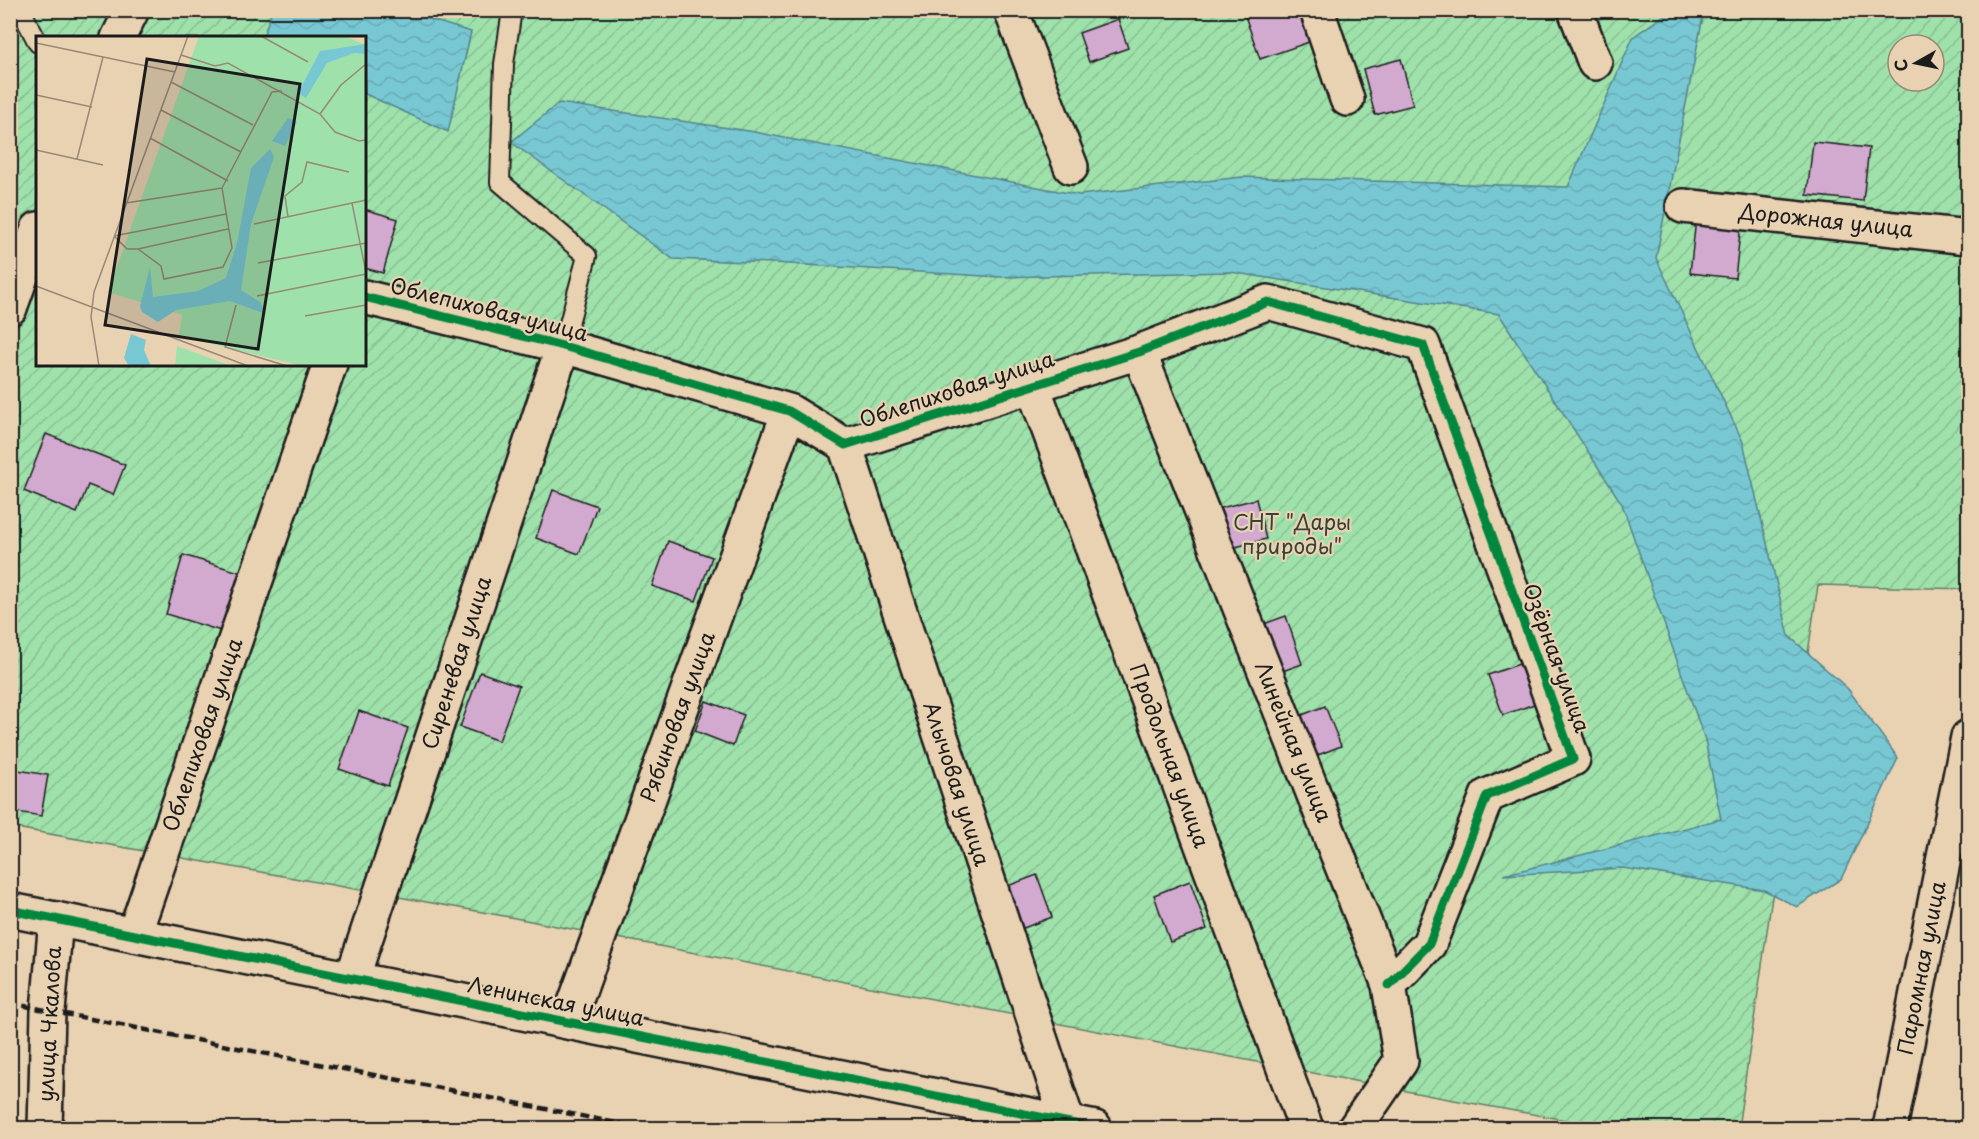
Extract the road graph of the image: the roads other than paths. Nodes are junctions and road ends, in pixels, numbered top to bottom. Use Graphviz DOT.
graph roads {
  1 [pos="15,10"];
  2 [pos="132,10"];
  3 [pos="512,10"];
  4 [pos="1011,10"];
  5 [pos="1317,10"];
  6 [pos="1575,10"];
  7 [pos="119,36"];
  8 [pos="36,39"];
  9 [pos="1595,63"];
  10 [pos="1347,99"];
  11 [pos="1071,167"];
  12 [pos="1683,206"];
  13 [pos="36,235"];
  14 [pos="1968,237"];
  15 [pos="366,297"];
  16 [pos="10,308"];
  17 [pos="1423,345"];
  18 [pos="563,346"];
  19 [pos="1139,352"];
  20 [pos="329,366"];
  21 [pos="1032,384"];
  22 [pos="789,411"];
  23 [pos="845,445"];
  24 [pos="1968,738"];
  25 [pos="10,910"];
  26 [pos="56,919"];
  27 [pos="134,935"];
  28 [pos="352,979"];
  29 [pos="1389,985"];
  30 [pos="568,1022"];
  31 [pos="1081,1126"];
  32 [pos="45,1128"];
  33 [pos="1306,1128"];
  34 [pos="1355,1128"];
  35 [pos="1890,1128"];
  1 -- 8 [label="lane"];
  2 -- 7 [label="street"];
  3 -- 18 [label="lane"];
  4 -- 11 [label="street"];
  5 -- 10 [label="street"];
  6 -- 9 [label="street"];
  12 -- 14 [label="street, Дорожная улица"];
  13 -- 16 [label="street"];
  15 -- 18 [label="street, Облепиховая улица"];
  17 -- 19 [label="street, Облепиховая улица"];
  17 -- 29 [label="street, Озёрная улица"];
  18 -- 22 [label="street, Облепиховая улица"];
  18 -- 28 [label="street, Сиреневая улица"];
  19 -- 21 [label="street, Облепиховая улица"];
  19 -- 29 [label="street, Линейная улица"];
  20 -- 27 [label="street, Облепиховая улица"];
  21 -- 23 [label="street, Облепиховая улица"];
  21 -- 33 [label="street, Продольная улица"];
  22 -- 23 [label="street, Облепиховая улица"];
  22 -- 30 [label="street, Рябиновая улица"];
  23 -- 31 [label="street, Алычовая улица"];
  24 -- 35 [label="street, Паромная улица"];
  25 -- 26 [label="street, Ленинская улица"];
  26 -- 27 [label="street, Ленинская улица"];
  26 -- 32 [label="street, улица Чкалова"];
  27 -- 28 [label="street, Ленинская улица"];
  28 -- 30 [label="street, Ленинская улица"];
  29 -- 34 [label="street, Линейная улица"];
  30 -- 31 [label="street, Ленинская улица"];
}
